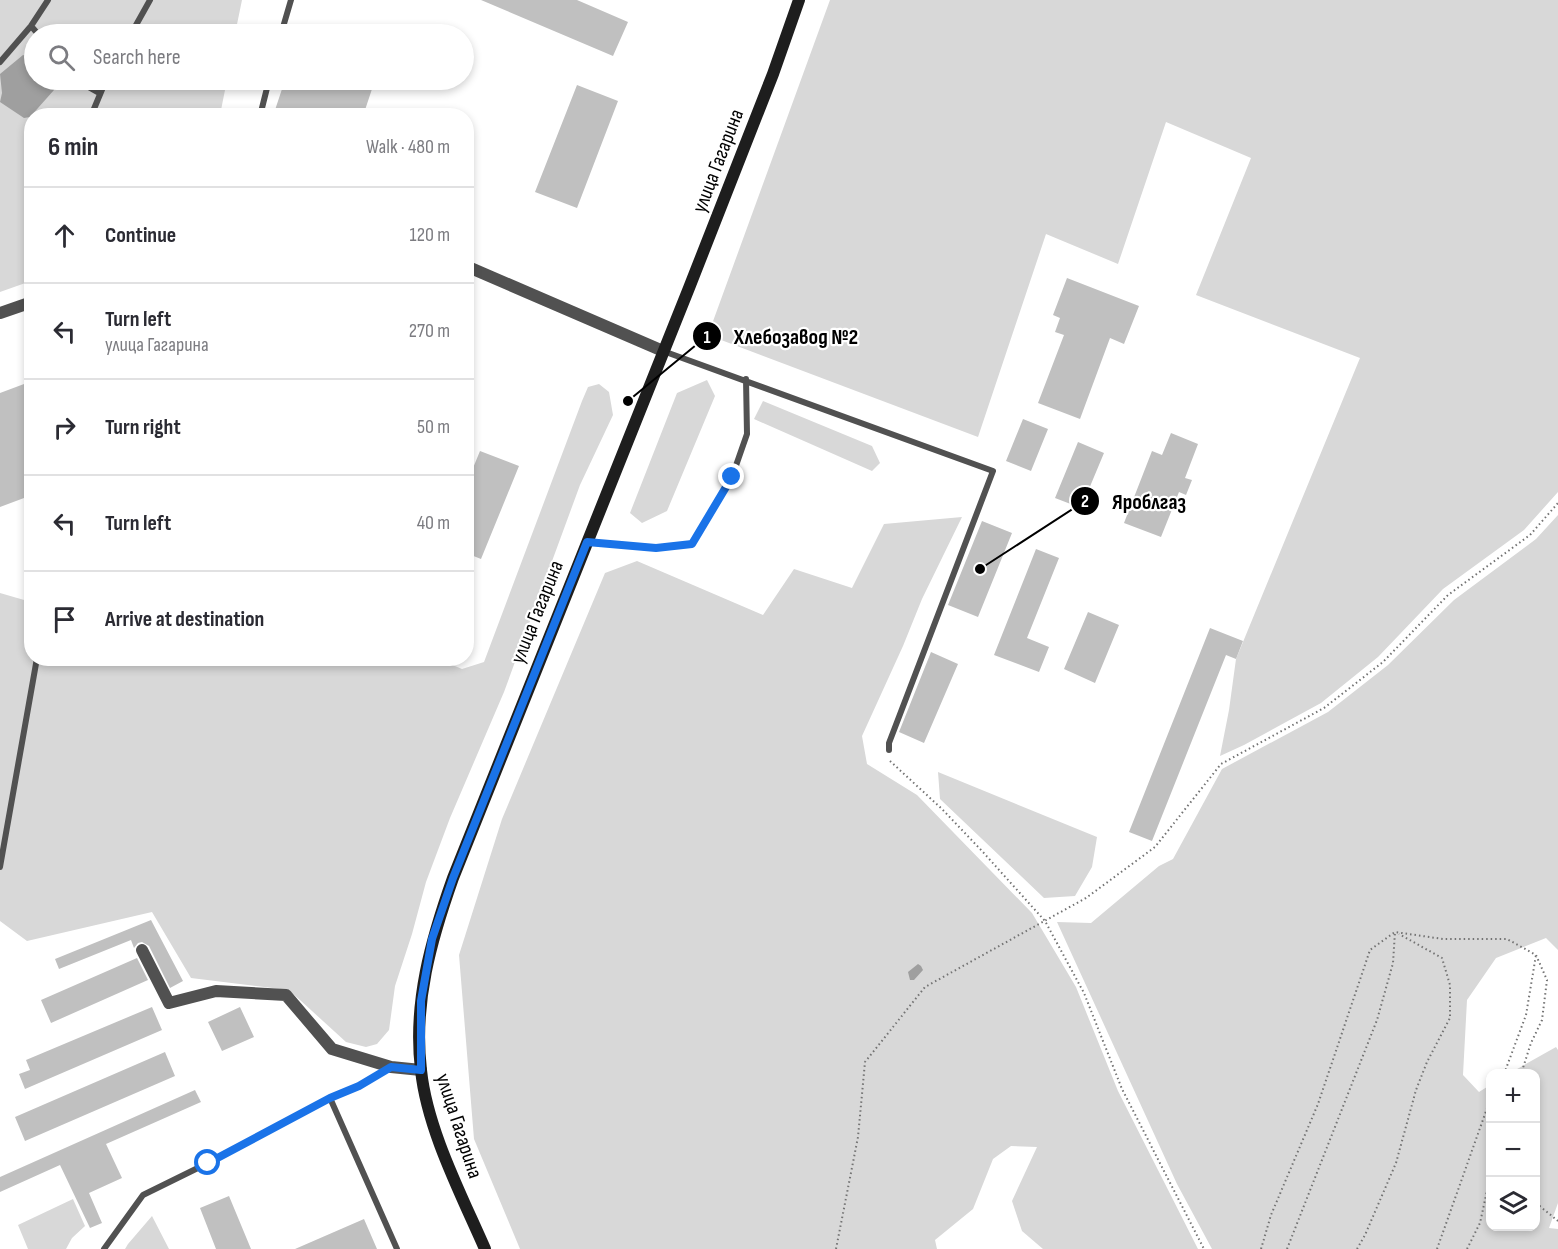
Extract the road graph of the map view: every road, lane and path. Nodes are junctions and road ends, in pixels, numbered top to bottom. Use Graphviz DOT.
graph roads {
  1 [pos="48,0"];
  2 [pos="150,0"];
  3 [pos="291,0"];
  4 [pos="799,0"];
  5 [pos="32,24"];
  6 [pos="137,24"];
  7 [pos="283,24"];
  8 [pos="24,34"];
  9 [pos="0,62"];
  10 [pos="94,90"];
  11 [pos="101,90"];
  12 [pos="266,90"];
  13 [pos="99,93"];
  14 [pos="94,108"];
  15 [pos="262,108"];
  16 [pos="474,269"];
  17 [pos="24,305"];
  18 [pos="0,313"];
  19 [pos="663,351"];
  20 [pos="746,380"];
  21 [pos="1558,504"];
  22 [pos="587,542"];
  23 [pos="36,666"];
  24 [pos="888,750"];
  25 [pos="888,759"];
  26 [pos="0,867"];
  27 [pos="1045,921"];
  28 [pos="1395,932"];
  29 [pos="142,950"];
  30 [pos="1536,955"];
  31 [pos="391,1067"];
  32 [pos="1506,1069"];
  33 [pos="1523,1069"];
  34 [pos="421,1070"];
  35 [pos="330,1098"];
  36 [pos="1486,1114"];
  37 [pos="1486,1198"];
  38 [pos="1540,1206"];
  39 [pos="1558,1221"];
  40 [pos="104,1249"];
  41 [pos="398,1249"];
  42 [pos="485,1249"];
  43 [pos="836,1249"];
  44 [pos="1204,1249"];
  45 [pos="1261,1249"];
  46 [pos="1287,1249"];
  47 [pos="1357,1249"];
  48 [pos="1437,1249"];
  49 [pos="1467,1249"];
  1 -- 5 [label="lane"];
  2 -- 6 [label="lane"];
  3 -- 7 [label="lane"];
  4 -- 19 [label="main road, улица Гагарина"];
  8 -- 9 [label="lane"];
  10 -- 13 [label="lane"];
  11 -- 13 [label="lane"];
  12 -- 15 [label="lane"];
  13 -- 14 [label="lane"];
  16 -- 19 [label="street"];
  17 -- 18 [label="street"];
  19 -- 20 [label="lane"];
  19 -- 22 [label="main road, улица Гагарина"];
  20 -- 22 [label="lane"];
  20 -- 24 [label="lane"];
  21 -- 27 [label="path"];
  22 -- 34 [label="main road, улица Гагарина"];
  23 -- 26 [label="lane"];
  25 -- 27 [label="path"];
  27 -- 43 [label="path"];
  27 -- 44 [label="path"];
  28 -- 30 [label="path"];
  28 -- 45 [label="path"];
  28 -- 46 [label="path"];
  28 -- 47 [label="path"];
  29 -- 31 [label="street"];
  30 -- 32 [label="path"];
  30 -- 33 [label="path"];
  31 -- 34 [label="street"];
  31 -- 35 [label="lane"];
  34 -- 42 [label="main road, улица Гагарина"];
  35 -- 40 [label="lane"];
  35 -- 41 [label="lane"];
  36 -- 48 [label="path"];
  37 -- 49 [label="path"];
  38 -- 39 [label="path"];
}
